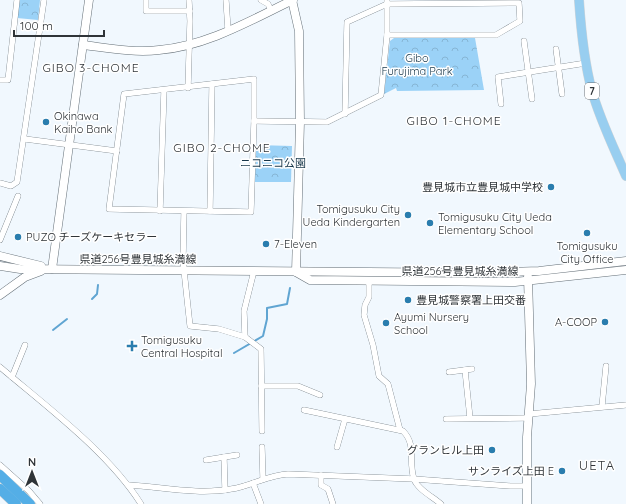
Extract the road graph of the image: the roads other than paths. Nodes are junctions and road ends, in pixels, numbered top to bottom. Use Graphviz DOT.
graph roads {
  1 [pos="17,0"];
  2 [pos="44,0"];
  3 [pos="90,0"];
  4 [pos="146,0"];
  5 [pos="189,0"];
  6 [pos="226,0"];
  7 [pos="261,0"];
  8 [pos="293,0"];
  9 [pos="579,0"];
  10 [pos="474,1"];
  11 [pos="387,2"];
  12 [pos="271,10"];
  13 [pos="190,11"];
  14 [pos="228,30"];
  15 [pos="387,35"];
  16 [pos="524,41"];
  17 [pos="83,45"];
  18 [pos="188,45"];
  19 [pos="556,48"];
  20 [pos="586,63"];
  21 [pos="558,68"];
  22 [pos="528,72"];
  23 [pos="0,80"];
  24 [pos="212,84"];
  25 [pos="188,88"];
  26 [pos="164,90"];
  27 [pos="562,94"];
  28 [pos="532,99"];
  29 [pos="501,104"];
  30 [pos="345,114"];
  31 [pos="254,121"];
  32 [pos="300,122"];
  33 [pos="24,139"];
  34 [pos="70,145"];
  35 [pos="117,151"];
  36 [pos="626,176"];
  37 [pos="0,183"];
  38 [pos="18,196"];
  39 [pos="160,211"];
  40 [pos="184,211"];
  41 [pos="210,211"];
  42 [pos="0,240"];
  43 [pos="0,256"];
  44 [pos="626,261"];
  45 [pos="0,266"];
  46 [pos="52,269"];
  47 [pos="184,270"];
  48 [pos="626,270"];
  49 [pos="254,271"];
  50 [pos="296,272"];
  51 [pos="528,272"];
  52 [pos="369,282"];
  53 [pos="528,282"];
  54 [pos="0,295"];
  55 [pos="245,337"];
  56 [pos="25,345"];
  57 [pos="0,366"];
  58 [pos="606,366"];
  59 [pos="472,369"];
  60 [pos="465,370"];
  61 [pos="449,372"];
  62 [pos="12,377"];
  63 [pos="261,386"];
  64 [pos="320,395"];
  65 [pos="626,405"];
  66 [pos="602,406"];
  67 [pos="304,410"];
  68 [pos="529,416"];
  69 [pos="470,418"];
  70 [pos="345,419"];
  71 [pos="446,419"];
  72 [pos="400,430"];
  73 [pos="262,431"];
  74 [pos="262,447"];
  75 [pos="337,447"];
  76 [pos="237,455"];
  77 [pos="224,457"];
  78 [pos="206,460"];
  79 [pos="0,464"];
  80 [pos="0,475"];
  81 [pos="321,475"];
  82 [pos="263,479"];
  83 [pos="414,479"];
  84 [pos="253,483"];
  85 [pos="129,485"];
  86 [pos="527,486"];
  87 [pos="0,489"];
  88 [pos="225,490"];
  89 [pos="16,504"];
  90 [pos="30,504"];
  91 [pos="40,504"];
  92 [pos="141,504"];
  93 [pos="261,504"];
  94 [pos="333,504"];
  95 [pos="441,504"];
  96 [pos="528,504"];
  1 -- 23 [label="street"];
  2 -- 33 [label="street"];
  3 -- 17 [label="street"];
  4 -- 13 [label="street"];
  5 -- 13 [label="street"];
  6 -- 14 [label="street"];
  7 -- 12 [label="street"];
  8 -- 12 [label="street"];
  8 -- 32 [label="street"];
  9 -- 20 [label="main road, 7"];
  10 -- 11 [label="street"];
  10 -- 15 [label="street"];
  11 -- 15 [label="street"];
  11 -- 30 [label="street"];
  12 -- 14 [label="street"];
  13 -- 18 [label="street"];
  14 -- 18 [label="street"];
  15 -- 30 [label="street"];
  16 -- 22 [label="street"];
  17 -- 18 [label="street"];
  17 -- 34 [label="street"];
  18 -- 25 [label="street"];
  19 -- 21 [label="street"];
  20 -- 21 [label="street"];
  20 -- 36 [label="main road, 7"];
  21 -- 22 [label="street"];
  21 -- 27 [label="street"];
  22 -- 28 [label="street"];
  22 -- 29 [label="street"];
  24 -- 25 [label="street"];
  24 -- 31 [label="street"];
  24 -- 41 [label="street"];
  25 -- 26 [label="street"];
  26 -- 35 [label="street"];
  26 -- 39 [label="street"];
  30 -- 32 [label="street"];
  31 -- 32 [label="street"];
  31 -- 41 [label="street"];
  32 -- 50 [label="street"];
  33 -- 34 [label="street"];
  33 -- 37 [label="street"];
  34 -- 35 [label="street"];
  34 -- 46 [label="street"];
  35 -- 39 [label="street"];
  38 -- 42 [label="street"];
  39 -- 40 [label="street"];
  40 -- 41 [label="street"];
  40 -- 47 [label="street"];
  43 -- 46 [label="street, 県道256号豊見城糸満線"];
  44 -- 51 [label="street, 県道256号豊見城糸満線"];
  45 -- 46 [label="street, 県道256号豊見城糸満線"];
  46 -- 47 [label="street, 県道256号豊見城糸満線"];
  46 -- 54 [label="street"];
  47 -- 49 [label="street, 県道256号豊見城糸満線"];
  47 -- 55 [label="street"];
  48 -- 53 [label="street, 県道256号豊見城糸満線"];
  49 -- 50 [label="street, 県道256号豊見城糸満線"];
  49 -- 55 [label="street"];
  50 -- 51 [label="street, 県道256号豊見城糸満線"];
  50 -- 52 [label="street, 県道256号豊見城糸満線"];
  51 -- 53 [label="street"];
  52 -- 53 [label="street, 県道256号豊見城糸満線"];
  52 -- 72 [label="street"];
  53 -- 68 [label="street"];
  55 -- 63 [label="street"];
  56 -- 62 [label="street"];
  57 -- 62 [label="street"];
  58 -- 66 [label="street"];
  59 -- 60 [label="street"];
  60 -- 61 [label="street"];
  60 -- 69 [label="street"];
  62 -- 85 [label="street"];
  63 -- 64 [label="street"];
  63 -- 73 [label="street"];
  65 -- 66 [label="street"];
  66 -- 68 [label="street"];
  67 -- 70 [label="street"];
  68 -- 69 [label="street"];
  68 -- 86 [label="street"];
  69 -- 71 [label="street"];
  70 -- 72 [label="street"];
  70 -- 75 [label="street"];
  72 -- 83 [label="street"];
  74 -- 82 [label="street"];
  76 -- 77 [label="street"];
  77 -- 78 [label="street"];
  77 -- 88 [label="street"];
  79 -- 91 [label="street"];
  80 -- 90 [label="highway"];
  81 -- 82 [label="street"];
  81 -- 83 [label="street"];
  81 -- 94 [label="street"];
  82 -- 84 [label="street"];
  83 -- 86 [label="street"];
  83 -- 95 [label="street"];
  84 -- 88 [label="street"];
  84 -- 93 [label="street"];
  85 -- 88 [label="street"];
  85 -- 92 [label="street"];
  86 -- 96 [label="street"];
  87 -- 89 [label="highway"];
}
